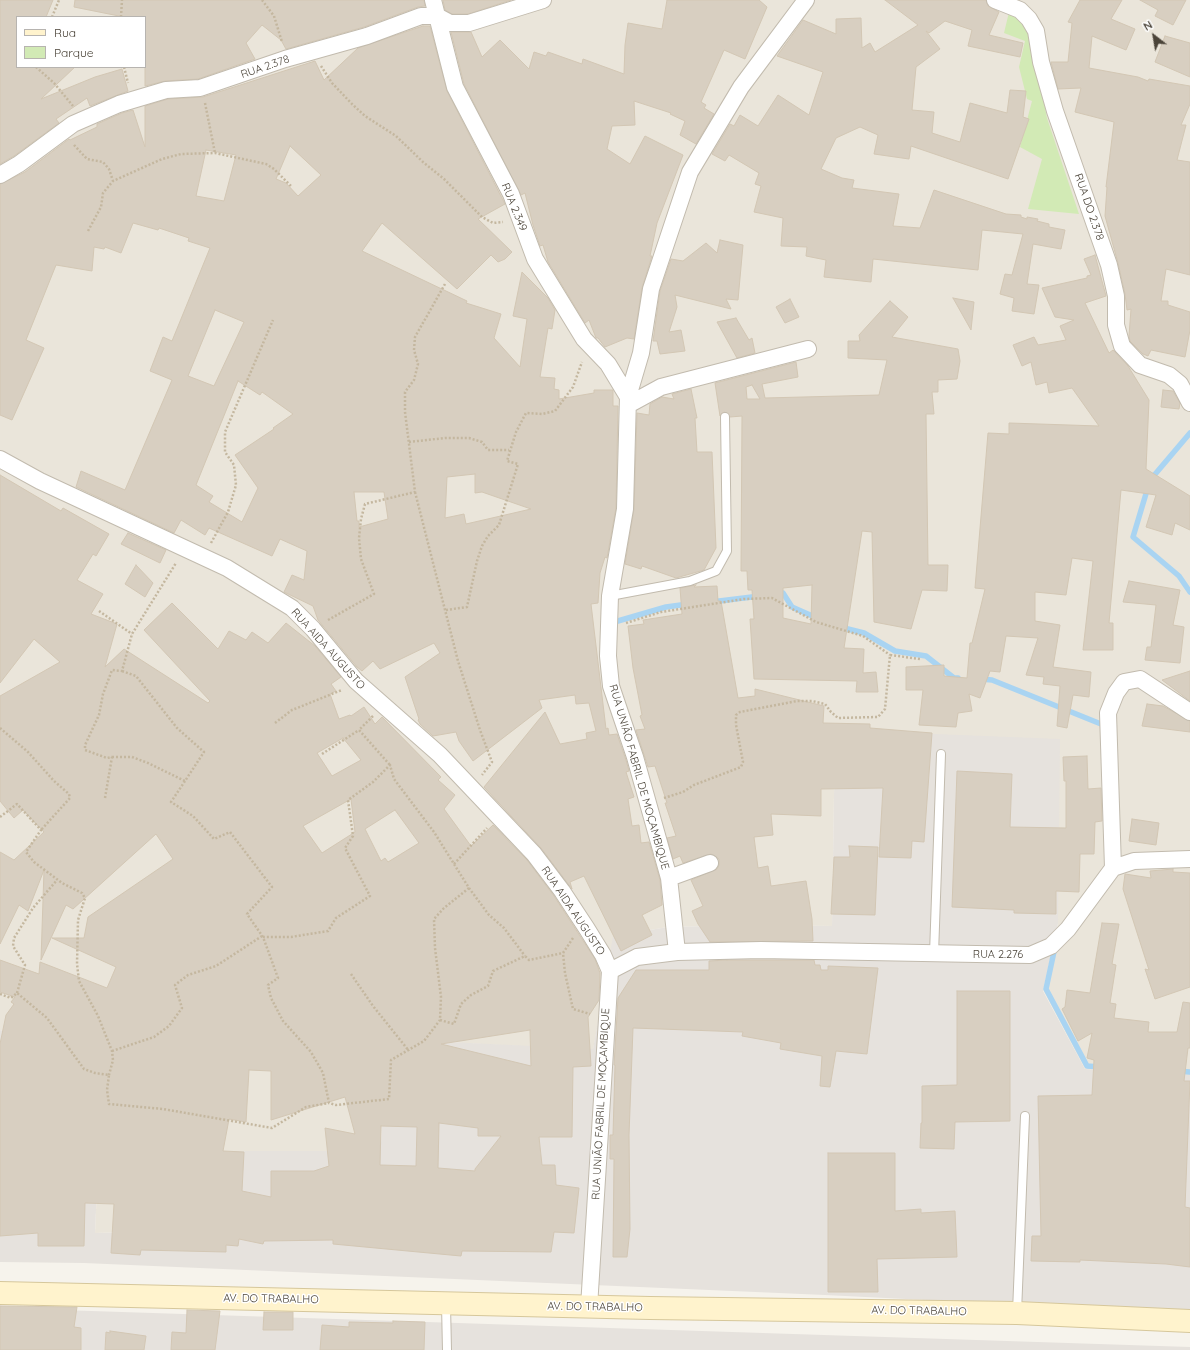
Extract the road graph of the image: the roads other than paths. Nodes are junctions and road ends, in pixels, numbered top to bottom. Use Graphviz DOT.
graph roads {
  1 [pos="433,0"];
  2 [pos="542,0"];
  3 [pos="806,0"];
  4 [pos="995,0"];
  5 [pos="437,16"];
  6 [pos="0,175"];
  7 [pos="808,349"];
  8 [pos="628,401"];
  9 [pos="1190,404"];
  10 [pos="725,418"];
  11 [pos="0,458"];
  12 [pos="610,596"];
  13 [pos="1190,712"];
  14 [pos="941,754"];
  15 [pos="1190,859"];
  16 [pos="710,863"];
  17 [pos="1113,868"];
  18 [pos="669,878"];
  19 [pos="677,952"];
  20 [pos="934,954"];
  21 [pos="610,971"];
  22 [pos="1025,1116"];
  23 [pos="0,1293"];
  24 [pos="446,1303"];
  25 [pos="589,1306"];
  26 [pos="1017,1312"];
  27 [pos="1190,1321"];
  28 [pos="447,1350"];
  1 -- 5 [label="street, RUA 2.349"];
  2 -- 5 [label="street, RUA 2.378"];
  3 -- 8 [label="street, RUA UNIÃO FABRIL DE MOÇAMBIQUE"];
  4 -- 9 [label="street, RUA DO 2.378"];
  5 -- 6 [label="street, RUA 2.378"];
  5 -- 8 [label="street, RUA 2.349"];
  7 -- 8 [label="street"];
  8 -- 12 [label="street, RUA UNIÃO FABRIL DE MOÇAMBIQUE"];
  10 -- 12 [label="lane"];
  11 -- 21 [label="street, RUA AIDA AUGUSTO"];
  12 -- 18 [label="street, RUA UNIÃO FABRIL DE MOÇAMBIQUE"];
  13 -- 17 [label="street"];
  14 -- 20 [label="lane"];
  15 -- 17 [label="street"];
  16 -- 18 [label="street"];
  17 -- 20 [label="street, RUA 2.276"];
  18 -- 19 [label="street, RUA UNIÃO FABRIL DE MOÇAMBIQUE"];
  19 -- 20 [label="street, RUA 2.276"];
  19 -- 21 [label="street"];
  21 -- 25 [label="street, RUA UNIÃO FABRIL DE MOÇAMBIQUE"];
  22 -- 26 [label="lane"];
  23 -- 24 [label="main road, AV. DO TRABALHO"];
  24 -- 25 [label="main road, AV. DO TRABALHO"];
  24 -- 28 [label="lane"];
  25 -- 26 [label="main road, AV. DO TRABALHO"];
  26 -- 27 [label="main road, AV. DO TRABALHO"];
}
